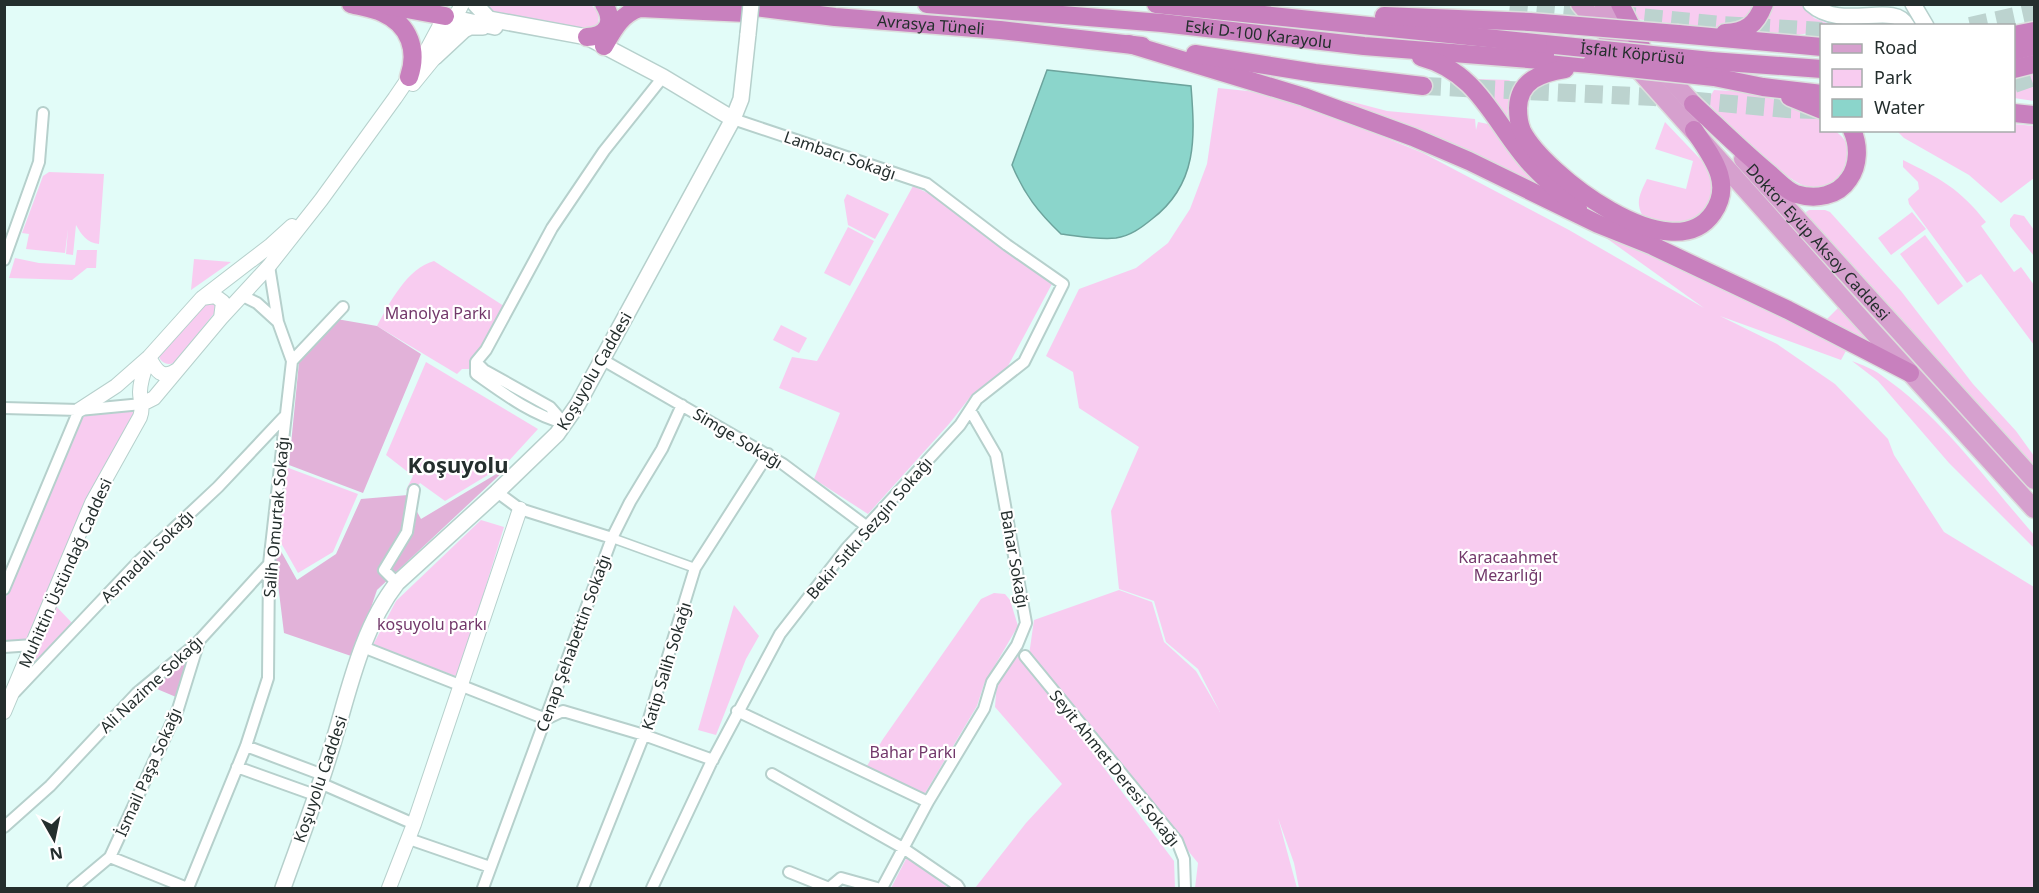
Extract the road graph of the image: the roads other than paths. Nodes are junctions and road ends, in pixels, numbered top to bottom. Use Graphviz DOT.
graph roads {
  1 [pos="351,4"];
  2 [pos="379,4"];
  3 [pos="475,4"];
  4 [pos="604,4"];
  5 [pos="732,4"];
  6 [pos="751,4"];
  7 [pos="927,4"];
  8 [pos="1156,4"];
  9 [pos="1580,4"];
  10 [pos="1603,4"];
  11 [pos="1620,4"];
  12 [pos="1764,4"];
  13 [pos="1811,4"];
  14 [pos="1913,4"];
  15 [pos="1390,5"];
  16 [pos="1200,8"];
  17 [pos="453,11"];
  18 [pos="835,17"];
  19 [pos="1530,22"];
  20 [pos="1906,24"];
  21 [pos="1925,24"];
  22 [pos="503,28"];
  23 [pos="2034,31"];
  24 [pos="1678,34"];
  25 [pos="2015,35"];
  26 [pos="587,38"];
  27 [pos="1129,44"];
  28 [pos="1555,45"];
  29 [pos="604,46"];
  30 [pos="1364,46"];
  31 [pos="1641,46"];
  32 [pos="2034,46"];
  33 [pos="1820,47"];
  34 [pos="2015,51"];
  35 [pos="435,57"];
  36 [pos="1591,64"];
  37 [pos="2034,64"];
  38 [pos="1712,69"];
  39 [pos="1820,69"];
  40 [pos="2015,69"];
  41 [pos="409,76"];
  42 [pos="663,77"];
  43 [pos="1820,83"];
  44 [pos="1423,86"];
  45 [pos="1763,87"];
  46 [pos="1820,94"];
  47 [pos="1693,104"];
  48 [pos="1820,110"];
  49 [pos="2015,113"];
  50 [pos="43,114"];
  51 [pos="2034,115"];
  52 [pos="381,119"];
  53 [pos="733,119"];
  54 [pos="1694,130"];
  55 [pos="1853,132"];
  56 [pos="321,200"];
  57 [pos="1598,224"];
  58 [pos="4,260"];
  59 [pos="269,266"];
  60 [pos="1063,284"];
  61 [pos="243,296"];
  62 [pos="202,298"];
  63 [pos="344,308"];
  64 [pos="221,318"];
  65 [pos="278,322"];
  66 [pos="149,357"];
  67 [pos="603,360"];
  68 [pos="292,361"];
  69 [pos="177,370"];
  70 [pos="1910,373"];
  71 [pos="142,404"];
  72 [pos="682,405"];
  73 [pos="4,408"];
  74 [pos="79,410"];
  75 [pos="970,410"];
  76 [pos="284,417"];
  77 [pos="564,423"];
  78 [pos="768,454"];
  79 [pos="2034,480"];
  80 [pos="414,490"];
  81 [pos="497,492"];
  82 [pos="520,509"];
  83 [pos="2034,509"];
  84 [pos="866,526"];
  85 [pos="612,538"];
  86 [pos="269,564"];
  87 [pos="695,568"];
  88 [pos="397,583"];
  89 [pos="4,590"];
  90 [pos="199,640"];
  91 [pos="33,645"];
  92 [pos="4,646"];
  93 [pos="363,647"];
  94 [pos="1025,656"];
  95 [pos="461,686"];
  96 [pos="11,696"];
  97 [pos="737,711"];
  98 [pos="4,712"];
  99 [pos="546,719"];
  100 [pos="644,735"];
  101 [pos="246,746"];
  102 [pos="713,760"];
  103 [pos="237,767"];
  104 [pos="772,774"];
  105 [pos="319,784"];
  106 [pos="928,802"];
  107 [pos="6,823"];
  108 [pos="414,825"];
  109 [pos="409,839"];
  110 [pos="903,848"];
  111 [pos="110,856"];
  112 [pos="490,867"];
  113 [pos="789,872"];
  114 [pos="74,888"];
  115 [pos="187,888"];
  116 [pos="283,888"];
  117 [pos="389,888"];
  118 [pos="483,888"];
  119 [pos="583,888"];
  120 [pos="652,888"];
  121 [pos="877,888"];
  122 [pos="882,888"];
  123 [pos="959,888"];
  124 [pos="1185,888"];
  1 -- 41 [label="highway"];
  2 -- 17 [label="highway"];
  3 -- 26 [label="main road, Lambacı Sokağı"];
  4 -- 26 [label="highway"];
  5 -- 18 [label="highway, Avrasya Tüneli"];
  6 -- 53 [label="main road, Koşuyolu Caddesi, bridge"];
  7 -- 30 [label="highway, Eski D-100 Karayolu"];
  8 -- 16 [label="highway, Eski D-100 Karayolu"];
  9 -- 54 [label="main road, Doktor Eyüp Aksoy Caddesi"];
  10 -- 31 [label="main road, Doktor Eyüp Aksoy Caddesi"];
  11 -- 31 [label="highway"];
  12 -- 24 [label="highway"];
  13 -- 20 [label="main road"];
  14 -- 21 [label="main road"];
  15 -- 19 [label="highway"];
  16 -- 19 [label="highway"];
  16 -- 28 [label="highway, Eski D-100 Karayolu"];
  17 -- 22 [label="main road"];
  17 -- 35 [label="street"];
  17 -- 41 [label="street"];
  18 -- 27 [label="highway, Avrasya Tüneli"];
  18 -- 29 [label="highway"];
  19 -- 24 [label="highway, bridge"];
  22 -- 29 [label="main road, Lambacı Sokağı"];
  22 -- 35 [label="main road"];
  23 -- 25 [label="highway"];
  24 -- 33 [label="highway"];
  26 -- 29 [label="main road, Lambacı Sokağı"];
  27 -- 44 [label="highway"];
  27 -- 57 [label="highway"];
  28 -- 38 [label="highway, İsfalt Köprüsü, bridge"];
  29 -- 42 [label="main road, Lambacı Sokağı"];
  30 -- 36 [label="highway, Eski D-100 Karayolu"];
  30 -- 57 [label="highway"];
  31 -- 47 [label="main road, Doktor Eyüp Aksoy Caddesi"];
  32 -- 34 [label="highway"];
  35 -- 52 [label="street"];
  36 -- 38 [label="highway, İsfalt Köprüsü, bridge"];
  36 -- 54 [label="highway"];
  37 -- 40 [label="highway"];
  38 -- 39 [label="highway"];
  38 -- 43 [label="highway"];
  38 -- 45 [label="highway"];
  41 -- 52 [label="street"];
  42 -- 53 [label="main road, Lambacı Sokağı"];
  42 -- 77 [label="street"];
  45 -- 46 [label="highway"];
  45 -- 48 [label="highway"];
  47 -- 55 [label="highway"];
  47 -- 79 [label="main road, Doktor Eyüp Aksoy Caddesi"];
  49 -- 51 [label="highway"];
  50 -- 58 [label="street"];
  52 -- 56 [label="street"];
  53 -- 60 [label="street, Lambacı Sokağı"];
  53 -- 67 [label="main road, Koşuyolu Caddesi"];
  54 -- 70 [label="main road, Doktor Eyüp Aksoy Caddesi"];
  56 -- 59 [label="street, Muhittin Üstündağ Caddesi"];
  56 -- 62 [label="street, Muhittin Üstündağ Caddesi"];
  57 -- 70 [label="highway"];
  59 -- 61 [label="street, Muhittin Üstündağ Caddesi"];
  59 -- 65 [label="street, Salih Omurtak Sokağı"];
  60 -- 75 [label="street, Bekir Sıtkı Sezgin Sokağı"];
  61 -- 64 [label="street, Muhittin Üstündağ Caddesi"];
  61 -- 65 [label="street, Salih Omurtak Sokağı"];
  62 -- 64 [label="street"];
  62 -- 66 [label="street, Muhittin Üstündağ Caddesi"];
  63 -- 68 [label="street"];
  64 -- 69 [label="street, Muhittin Üstündağ Caddesi"];
  65 -- 68 [label="street, Salih Omurtak Sokağı"];
  66 -- 69 [label="street"];
  66 -- 71 [label="street, Muhittin Üstündağ Caddesi"];
  66 -- 74 [label="street, Muhittin Üstündağ Caddesi"];
  67 -- 72 [label="street, Simge Sokağı"];
  67 -- 77 [label="main road, Koşuyolu Caddesi"];
  68 -- 76 [label="street, Salih Omurtak Sokağı"];
  69 -- 71 [label="street, Muhittin Üstündağ Caddesi"];
  70 -- 83 [label="main road, Doktor Eyüp Aksoy Caddesi"];
  71 -- 74 [label="street"];
  71 -- 91 [label="street, Muhittin Üstündağ Caddesi"];
  72 -- 78 [label="street, Simge Sokağı"];
  72 -- 85 [label="street, Cenap Şehabettin Sokağı"];
  73 -- 74 [label="street"];
  74 -- 89 [label="street"];
  75 -- 84 [label="street, Bekir Sıtkı Sezgin Sokağı"];
  75 -- 106 [label="street, Bahar Sokağı"];
  76 -- 86 [label="street, Salih Omurtak Sokağı"];
  76 -- 96 [label="street, Asmadalı Sokağı"];
  77 -- 81 [label="main road, Koşuyolu Caddesi"];
  78 -- 84 [label="street, Simge Sokağı"];
  78 -- 87 [label="street, Katip Salih Sokağı"];
  80 -- 88 [label="street"];
  81 -- 82 [label="street"];
  81 -- 88 [label="main road, Koşuyolu Caddesi"];
  82 -- 85 [label="street"];
  82 -- 95 [label="street"];
  84 -- 97 [label="street, Bekir Sıtkı Sezgin Sokağı"];
  85 -- 87 [label="street"];
  85 -- 99 [label="street, Cenap Şehabettin Sokağı"];
  86 -- 90 [label="street, Ali Nazime Sokağı"];
  86 -- 101 [label="street, Salih Omurtak Sokağı"];
  87 -- 100 [label="street, Katip Salih Sokağı"];
  88 -- 93 [label="main road, Koşuyolu Caddesi"];
  90 -- 107 [label="street, Ali Nazime Sokağı"];
  90 -- 111 [label="street, İsmail Paşa Sokağı"];
  91 -- 92 [label="street"];
  91 -- 96 [label="street, Muhittin Üstündağ Caddesi"];
  93 -- 95 [label="street"];
  93 -- 105 [label="main road, Koşuyolu Caddesi"];
  94 -- 124 [label="street, Seyit Ahmet Deresi Sokağı"];
  95 -- 99 [label="street"];
  95 -- 108 [label="street"];
  96 -- 98 [label="street, Muhittin Üstündağ Caddesi"];
  97 -- 102 [label="street, Bekir Sıtkı Sezgin Sokağı"];
  97 -- 106 [label="street"];
  99 -- 100 [label="street"];
  99 -- 112 [label="street, Cenap Şehabettin Sokağı"];
  100 -- 102 [label="street"];
  100 -- 119 [label="street, Katip Salih Sokağı"];
  101 -- 103 [label="street, Salih Omurtak Sokağı"];
  101 -- 105 [label="street"];
  102 -- 120 [label="street, Bekir Sıtkı Sezgin Sokağı"];
  103 -- 105 [label="street"];
  103 -- 115 [label="street, Salih Omurtak Sokağı"];
  104 -- 110 [label="street"];
  105 -- 108 [label="street"];
  105 -- 116 [label="main road, Koşuyolu Caddesi"];
  106 -- 110 [label="street, Bahar Sokağı"];
  108 -- 109 [label="street"];
  109 -- 112 [label="street"];
  109 -- 117 [label="street"];
  110 -- 122 [label="street, Bahar Sokağı"];
  110 -- 123 [label="street"];
  111 -- 114 [label="street, İsmail Paşa Sokağı"];
  111 -- 115 [label="street"];
  112 -- 118 [label="street, Cenap Şehabettin Sokağı"];
  113 -- 121 [label="street"];
}
